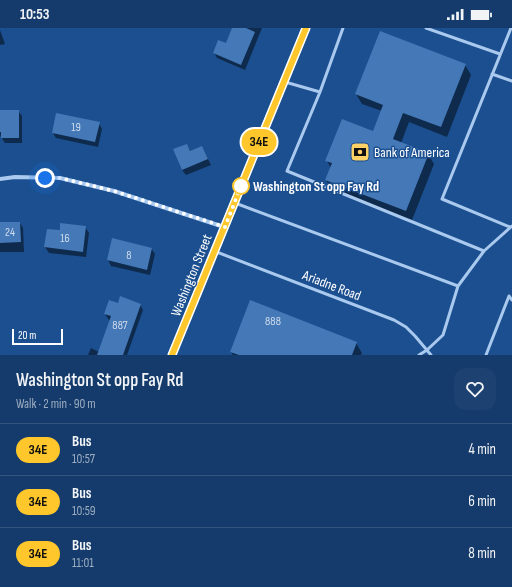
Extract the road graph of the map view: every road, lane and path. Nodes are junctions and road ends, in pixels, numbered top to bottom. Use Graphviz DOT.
graph roads {
  1 [pos="306,28"];
  2 [pos="343,28"];
  3 [pos="426,28"];
  4 [pos="511,28"];
  5 [pos="500,54"];
  6 [pos="492,74"];
  7 [pos="284,81"];
  8 [pos="512,81"];
  9 [pos="320,92"];
  10 [pos="0,179"];
  11 [pos="234,203"];
  12 [pos="511,226"];
  13 [pos="225,227"];
  14 [pos="484,250"];
  15 [pos="214,252"];
  16 [pos="458,286"];
  17 [pos="512,300"];
  18 [pos="427,350"];
  19 [pos="172,355"];
  20 [pos="419,355"];
  21 [pos="431,355"];
  22 [pos="486,355"];
  1 -- 7 [label="main road, Washington Street"];
  2 -- 9 [label="lane"];
  3 -- 5 [label="lane"];
  4 -- 5 [label="lane"];
  5 -- 6 [label="lane"];
  6 -- 8 [label="lane"];
  6 -- 12 [label="lane"];
  7 -- 9 [label="lane"];
  7 -- 11 [label="main road, Washington Street"];
  9 -- 14 [label="lane"];
  10 -- 13 [label="street"];
  11 -- 13 [label="main road, Washington Street"];
  11 -- 16 [label="lane"];
  12 -- 14 [label="lane"];
  13 -- 15 [label="main road, Washington Street"];
  14 -- 16 [label="lane"];
  15 -- 18 [label="lane, Ariadne Road"];
  15 -- 19 [label="main road, Washington Street"];
  16 -- 18 [label="lane"];
  17 -- 22 [label="lane"];
  18 -- 20 [label="lane"];
  18 -- 21 [label="lane, Ariadne Road"];
}
